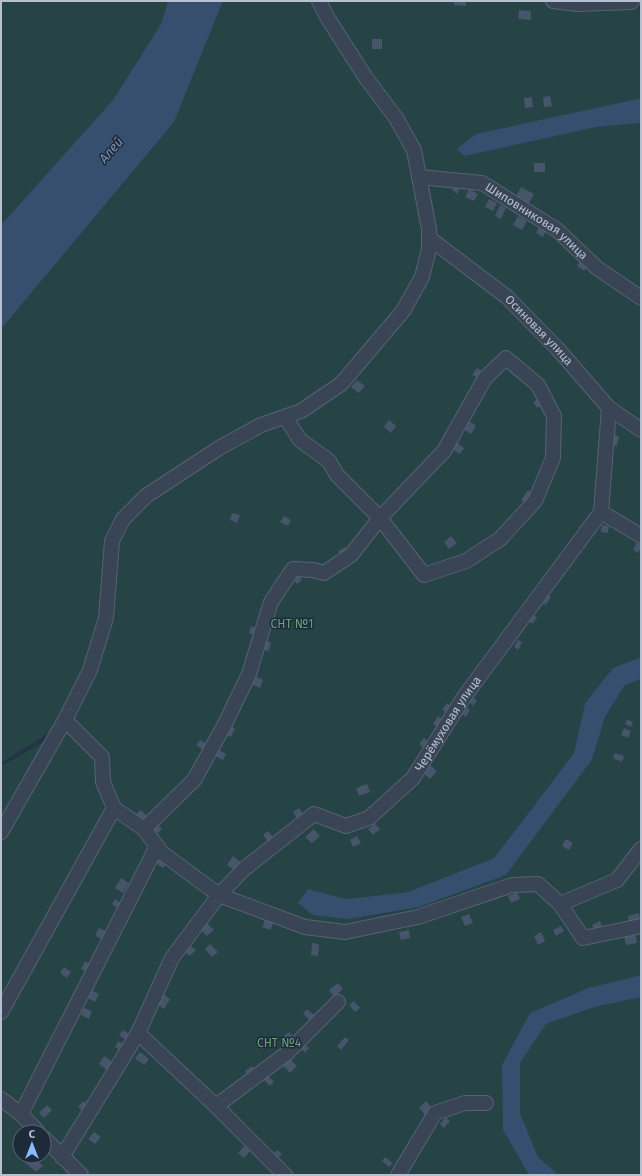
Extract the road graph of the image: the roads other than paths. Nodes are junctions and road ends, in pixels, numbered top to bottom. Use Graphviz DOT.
graph roads {
  1 [pos="319,1"];
  2 [pos="553,1"];
  3 [pos="632,1"];
  4 [pos="419,177"];
  5 [pos="429,238"];
  6 [pos="641,298"];
  7 [pos="609,408"];
  8 [pos="285,417"];
  9 [pos="641,430"];
  10 [pos="601,512"];
  11 [pos="380,518"];
  12 [pos="641,536"];
  13 [pos="65,720"];
  14 [pos="114,808"];
  15 [pos="144,829"];
  16 [pos="1,832"];
  17 [pos="157,846"];
  18 [pos="641,849"];
  19 [pos="219,895"];
  20 [pos="560,904"];
  21 [pos="641,926"];
  22 [pos="338,1002"];
  23 [pos="1,1012"];
  24 [pos="138,1033"];
  25 [pos="1,1099"];
  26 [pos="486,1103"];
  27 [pos="216,1106"];
  28 [pos="21,1114"];
  29 [pos="30,1124"];
  30 [pos="52,1146"];
  31 [pos="62,1157"];
  32 [pos="81,1175"];
  33 [pos="285,1175"];
  34 [pos="398,1175"];
  1 -- 4 [label="street"];
  2 -- 3 [label="street"];
  4 -- 5 [label="street"];
  4 -- 6 [label="street, Шиповниковая улица"];
  5 -- 7 [label="street, Осиновая улица"];
  5 -- 8 [label="street"];
  7 -- 9 [label="street, Осиновая улица"];
  7 -- 10 [label="street"];
  8 -- 11 [label="street"];
  8 -- 13 [label="street"];
  10 -- 12 [label="street"];
  10 -- 19 [label="street, Черёмуховая улица"];
  11 -- 11 [label="street"];
  11 -- 15 [label="street"];
  13 -- 14 [label="street"];
  13 -- 16 [label="street"];
  14 -- 15 [label="street"];
  14 -- 23 [label="street"];
  15 -- 17 [label="street"];
  17 -- 19 [label="street"];
  17 -- 28 [label="street"];
  18 -- 20 [label="street"];
  19 -- 20 [label="street"];
  19 -- 24 [label="street"];
  20 -- 21 [label="street"];
  22 -- 27 [label="street"];
  24 -- 27 [label="street"];
  24 -- 31 [label="street"];
  25 -- 28 [label="street"];
  26 -- 34 [label="street"];
  27 -- 33 [label="street"];
  28 -- 29 [label="street"];
  30 -- 31 [label="street"];
  31 -- 32 [label="street"];
}
